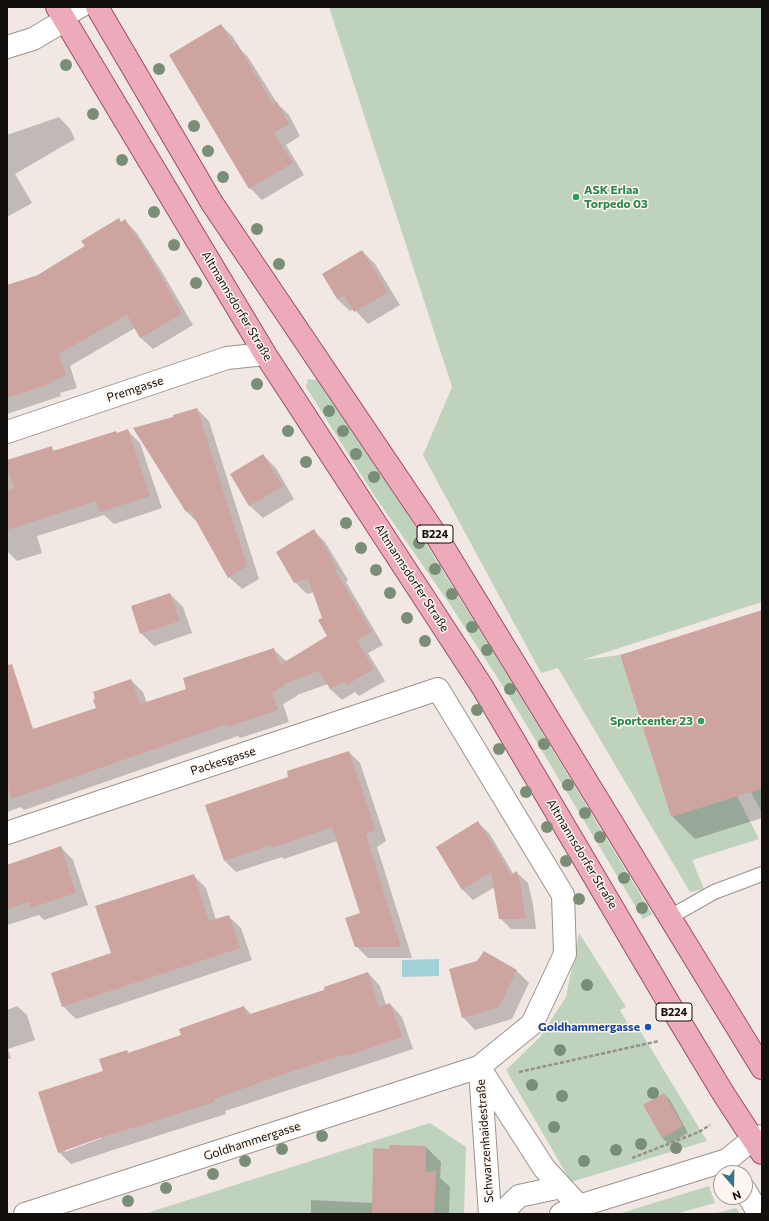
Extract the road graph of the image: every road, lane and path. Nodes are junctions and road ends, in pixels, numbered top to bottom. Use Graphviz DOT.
graph roads {
  1 [pos="87,7"];
  2 [pos="97,7"];
  3 [pos="61,14"];
  4 [pos="7,48"];
  5 [pos="265,354"];
  6 [pos="7,432"];
  7 [pos="7,833"];
  8 [pos="762,874"];
  9 [pos="670,917"];
  10 [pos="565,954"];
  11 [pos="688,1034"];
  12 [pos="479,1067"];
  13 [pos="762,1068"];
  14 [pos="733,1108"];
  15 [pos="759,1143"];
  16 [pos="626,1160"];
  17 [pos="733,1165"];
  18 [pos="713,1172"];
  19 [pos="561,1187"];
  20 [pos="753,1204"];
  21 [pos="570,1210"];
  22 [pos="25,1214"];
  23 [pos="490,1214"];
  24 [pos="502,1214"];
  25 [pos="759,1214"];
  1 -- 3 [label="lane"];
  2 -- 9 [label="main road, B224"];
  3 -- 4 [label="street"];
  3 -- 5 [label="main road, Altmannsdorfer Straße / B224"];
  5 -- 6 [label="street, Premgasse"];
  5 -- 11 [label="main road, Altmannsdorfer Straße / B224"];
  7 -- 10 [label="street, Packesgasse"];
  8 -- 9 [label="lane"];
  9 -- 13 [label="main road, B224"];
  10 -- 12 [label="street, Goldhammergasse"];
  11 -- 12 [label="path"];
  11 -- 14 [label="main road, Altmannsdorfer Straße / B224"];
  12 -- 19 [label="street"];
  12 -- 22 [label="street, Goldhammergasse"];
  12 -- 23 [label="street, Schwarzenhaidestraße"];
  14 -- 15 [label="main road, Altmannsdorfer Straße / B224"];
  14 -- 16 [label="path"];
  15 -- 17 [label="street"];
  18 -- 21 [label="street"];
  19 -- 21 [label="street"];
  19 -- 24 [label="street"];
  20 -- 25 [label="street"];
}
